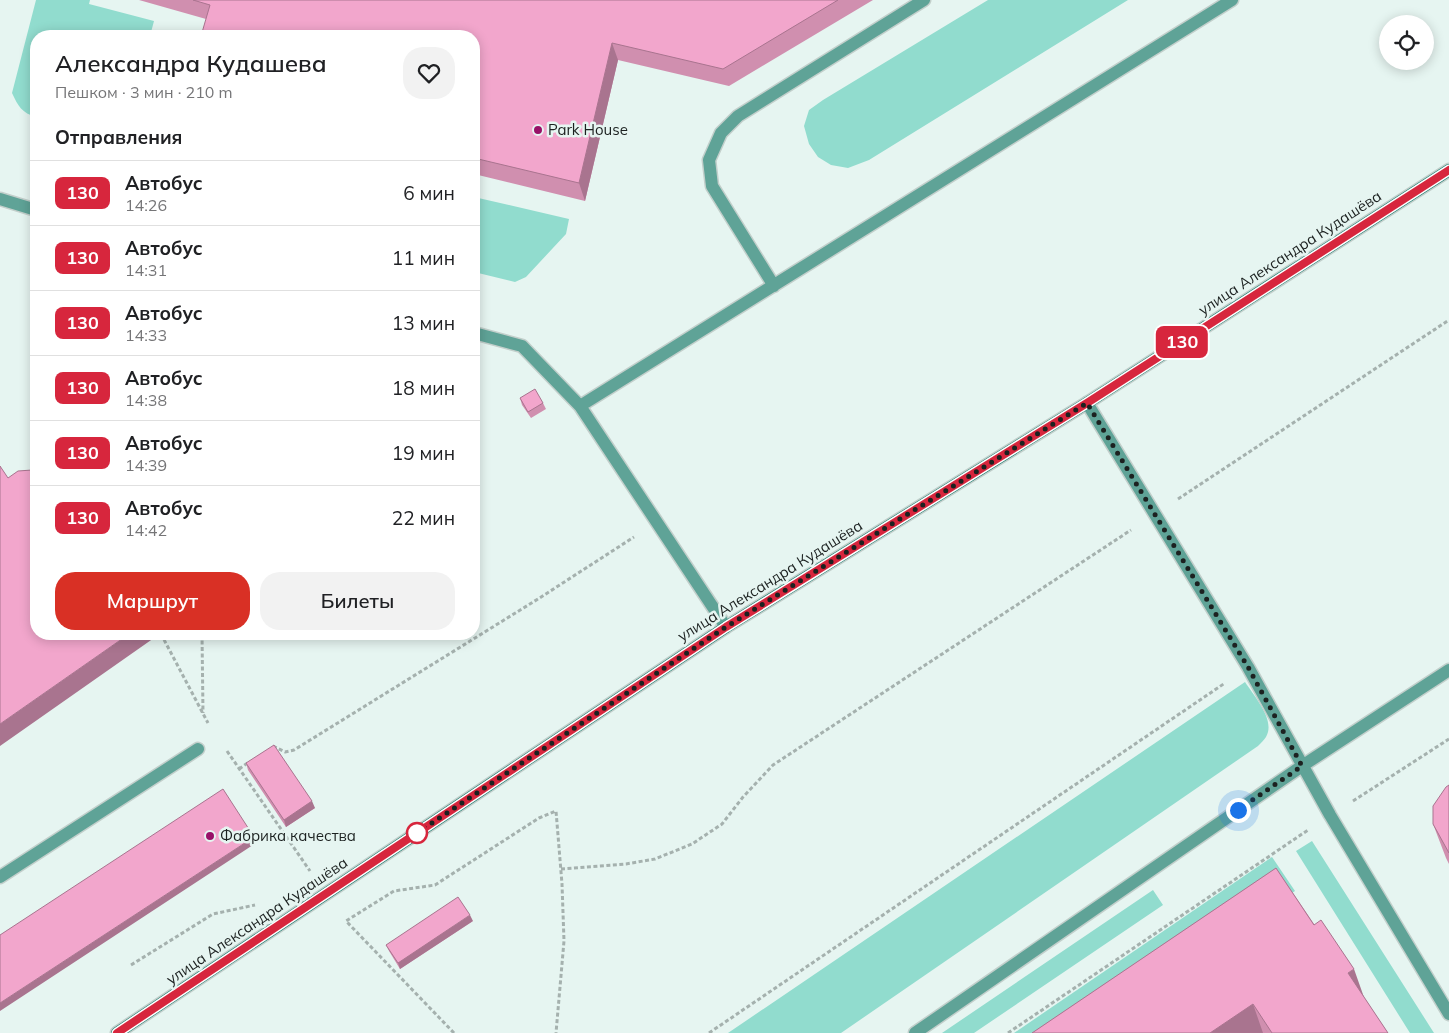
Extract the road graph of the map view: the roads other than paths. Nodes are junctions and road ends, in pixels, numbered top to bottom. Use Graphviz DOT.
graph roads {
  1 [pos="924,0"];
  2 [pos="1232,0"];
  3 [pos="1449,170"];
  4 [pos="0,199"];
  5 [pos="30,208"];
  6 [pos="774,286"];
  7 [pos="480,335"];
  8 [pos="1087,403"];
  9 [pos="580,406"];
  10 [pos="726,627"];
  11 [pos="1449,670"];
  12 [pos="198,749"];
  13 [pos="1302,766"];
  14 [pos="0,878"];
  15 [pos="1449,1014"];
  16 [pos="117,1033"];
  17 [pos="915,1033"];
  1 -- 6 [label="lane"];
  2 -- 6 [label="lane"];
  3 -- 8 [label="main road, улица Александра Кудашёва"];
  4 -- 5 [label="lane"];
  6 -- 9 [label="lane"];
  7 -- 9 [label="lane"];
  8 -- 10 [label="main road, улица Александра Кудашёва"];
  8 -- 13 [label="lane"];
  9 -- 10 [label="lane"];
  10 -- 16 [label="main road, улица Александра Кудашёва"];
  11 -- 13 [label="lane"];
  12 -- 14 [label="lane"];
  13 -- 15 [label="lane"];
  13 -- 17 [label="lane"];
}
